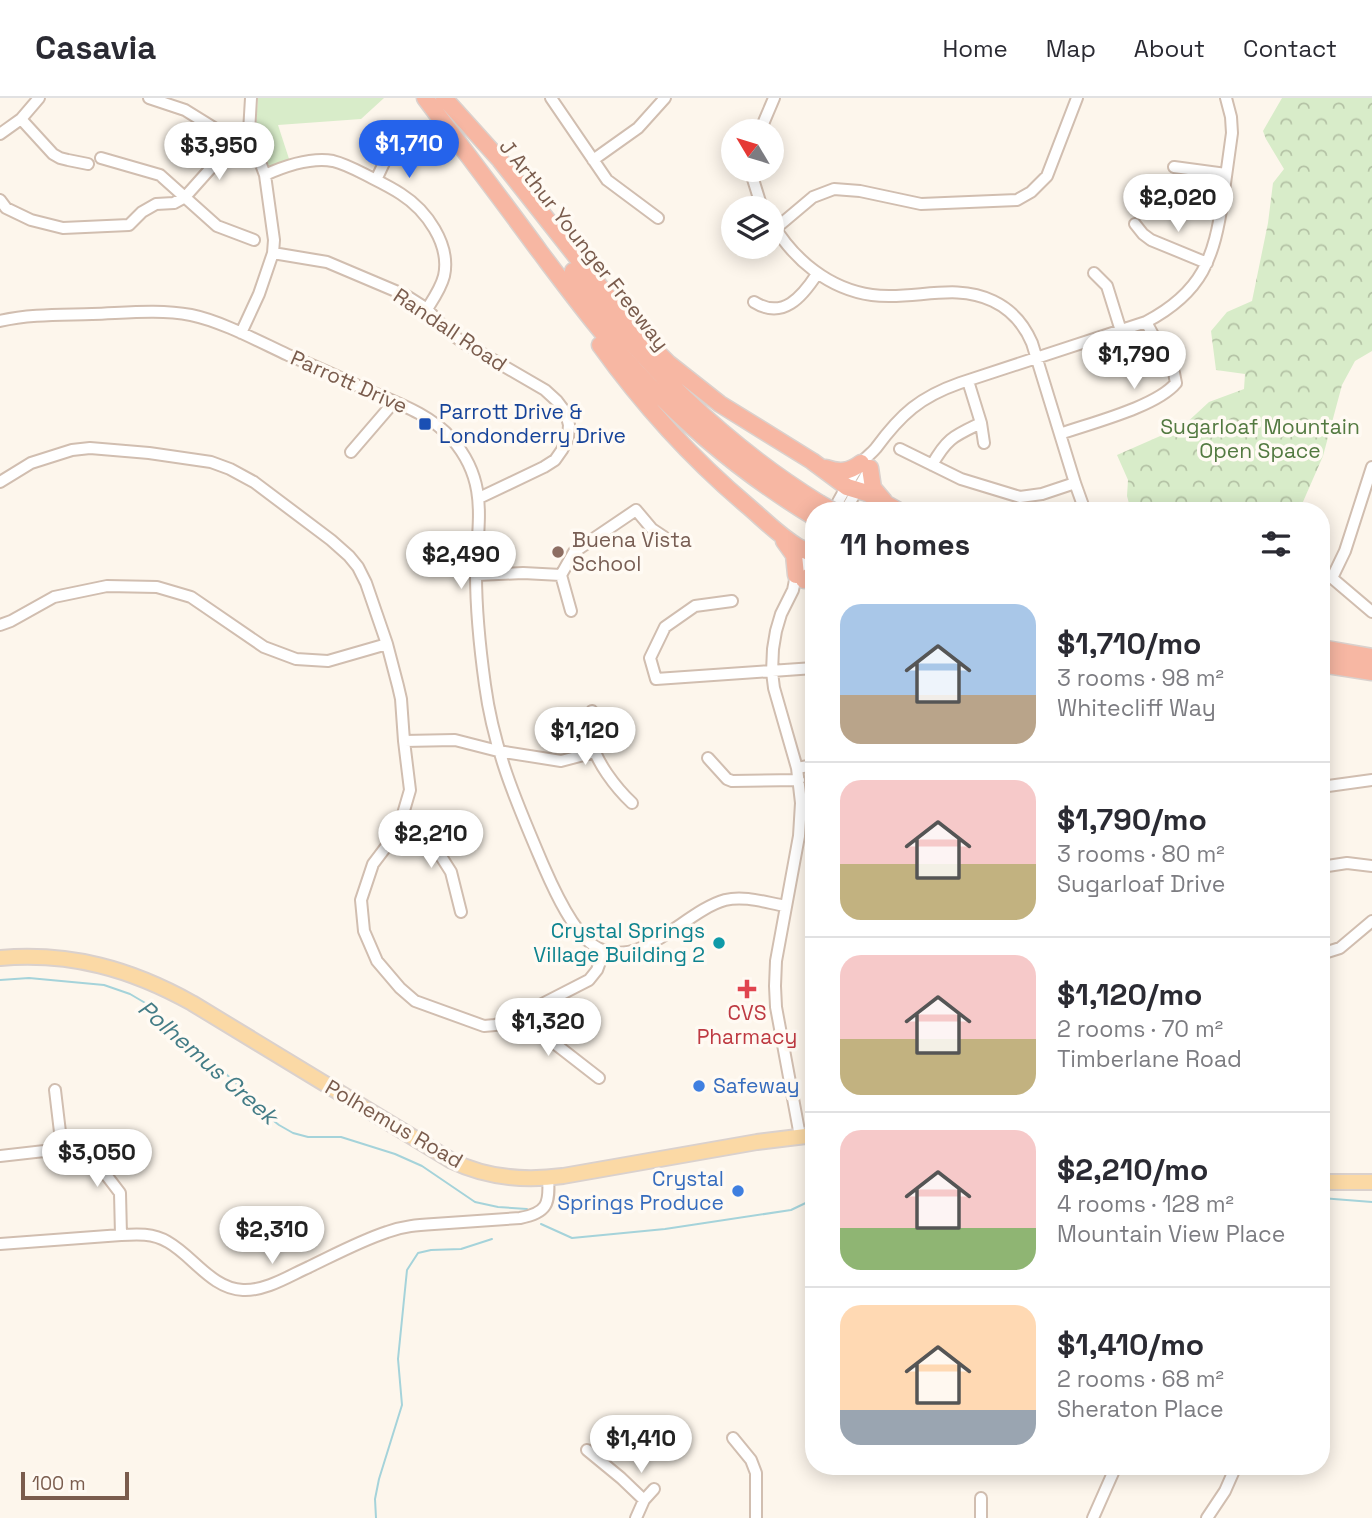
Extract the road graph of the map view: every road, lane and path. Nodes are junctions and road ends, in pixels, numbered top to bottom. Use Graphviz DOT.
graph roads {
  1 [pos="39,98"];
  2 [pos="149,98"];
  3 [pos="251,98"];
  4 [pos="425,98"];
  5 [pos="444,98"];
  6 [pos="551,98"];
  7 [pos="665,98"];
  8 [pos="774,98"];
  9 [pos="1077,98"];
  10 [pos="1226,98"];
  11 [pos="21,119"];
  12 [pos="765,119"];
  13 [pos="249,132"];
  14 [pos="0,134"];
  15 [pos="234,141"];
  16 [pos="390,150"];
  17 [pos="101,158"];
  18 [pos="593,160"];
  19 [pos="88,164"];
  20 [pos="1174,167"];
  21 [pos="1226,174"];
  22 [pos="265,175"];
  23 [pos="376,180"];
  24 [pos="185,197"];
  25 [pos="0,200"];
  26 [pos="658,218"];
  27 [pos="784,219"];
  28 [pos="1135,224"];
  29 [pos="784,239"];
  30 [pos="254,240"];
  31 [pos="273,253"];
  32 [pos="1207,263"];
  33 [pos="1094,273"];
  34 [pos="557,274"];
  35 [pos="817,274"];
  36 [pos="754,302"];
  37 [pos="427,309"];
  38 [pos="0,321"];
  39 [pos="1146,322"];
  40 [pos="1121,331"];
  41 [pos="240,333"];
  42 [pos="1037,357"];
  43 [pos="968,380"];
  44 [pos="394,402"];
  45 [pos="981,423"];
  46 [pos="1060,434"];
  47 [pos="984,443"];
  48 [pos="900,449"];
  49 [pos="351,452"];
  50 [pos="811,461"];
  51 [pos="868,461"];
  52 [pos="932,466"];
  53 [pos="1372,467"];
  54 [pos="0,482"];
  55 [pos="1075,483"];
  56 [pos="852,488"];
  57 [pos="479,498"];
  58 [pos="805,502"];
  59 [pos="811,502"];
  60 [pos="834,502"];
  61 [pos="848,502"];
  62 [pos="883,502"];
  63 [pos="888,502"];
  64 [pos="1082,502"];
  65 [pos="776,530"];
  66 [pos="664,537"];
  67 [pos="805,550"];
  68 [pos="1330,571"];
  69 [pos="476,575"];
  70 [pos="561,575"];
  71 [pos="1330,579"];
  72 [pos="802,580"];
  73 [pos="732,601"];
  74 [pos="571,611"];
  75 [pos="1372,612"];
  76 [pos="0,625"];
  77 [pos="387,644"];
  78 [pos="1330,649"];
  79 [pos="1372,657"];
  80 [pos="1330,665"];
  81 [pos="805,669"];
  82 [pos="772,671"];
  83 [pos="1372,672"];
  84 [pos="1330,673"];
  85 [pos="1372,678"];
  86 [pos="593,711"];
  87 [pos="404,741"];
  88 [pos="498,751"];
  89 [pos="595,752"];
  90 [pos="708,758"];
  91 [pos="805,767"];
  92 [pos="797,768"];
  93 [pos="799,780"];
  94 [pos="1372,780"];
  95 [pos="1330,786"];
  96 [pos="632,803"];
  97 [pos="398,831"];
  98 [pos="1330,866"];
  99 [pos="1372,866"];
  100 [pos="786,906"];
  101 [pos="461,912"];
  102 [pos="1372,921"];
  103 [pos="604,951"];
  104 [pos="1330,951"];
  105 [pos="0,958"];
  106 [pos="536,1007"];
  107 [pos="599,1078"];
  108 [pos="55,1090"];
  109 [pos="805,1126"];
  110 [pos="805,1135"];
  111 [pos="62,1149"];
  112 [pos="0,1156"];
  113 [pos="548,1178"];
  114 [pos="1330,1181"];
  115 [pos="1372,1182"];
  116 [pos="121,1235"];
  117 [pos="0,1244"];
  118 [pos="733,1438"];
  119 [pos="587,1450"];
  120 [pos="1112,1475"];
  121 [pos="1232,1475"];
  122 [pos="654,1489"];
  123 [pos="981,1498"];
  124 [pos="644,1500"];
  125 [pos="636,1518"];
  126 [pos="756,1518"];
  127 [pos="981,1518"];
  128 [pos="1093,1518"];
  129 [pos="1207,1518"];
  1 -- 11 [label="street"];
  2 -- 15 [label="street"];
  3 -- 13 [label="street"];
  4 -- 34 [label="highway, J Arthur Younger Freeway"];
  5 -- 50 [label="highway"];
  5 -- 59 [label="highway, J Arthur Younger Freeway"];
  6 -- 18 [label="street"];
  7 -- 18 [label="street"];
  8 -- 12 [label="street"];
  9 -- 27 [label="street"];
  10 -- 21 [label="street"];
  11 -- 14 [label="street"];
  11 -- 19 [label="street"];
  13 -- 15 [label="street"];
  13 -- 22 [label="street"];
  15 -- 24 [label="street"];
  16 -- 23 [label="street"];
  17 -- 24 [label="street"];
  18 -- 26 [label="street"];
  20 -- 21 [label="street"];
  21 -- 32 [label="street"];
  22 -- 23 [label="street"];
  22 -- 31 [label="street"];
  23 -- 37 [label="street"];
  24 -- 25 [label="street"];
  24 -- 30 [label="street"];
  28 -- 32 [label="street"];
  29 -- 35 [label="street"];
  31 -- 37 [label="street, Randall Road"];
  31 -- 41 [label="street"];
  32 -- 39 [label="street"];
  33 -- 40 [label="street"];
  34 -- 58 [label="highway, J Arthur Younger Freeway"];
  34 -- 65 [label="highway"];
  35 -- 36 [label="street"];
  35 -- 42 [label="street"];
  37 -- 57 [label="street, Randall Road"];
  38 -- 41 [label="street, Parrott Drive"];
  39 -- 40 [label="street"];
  39 -- 46 [label="street"];
  40 -- 42 [label="street"];
  41 -- 44 [label="street, Parrott Drive"];
  42 -- 43 [label="street"];
  42 -- 46 [label="street"];
  43 -- 45 [label="street"];
  43 -- 51 [label="street"];
  44 -- 49 [label="street"];
  44 -- 57 [label="street, Parrott Drive"];
  45 -- 47 [label="street"];
  45 -- 52 [label="street"];
  46 -- 55 [label="street"];
  48 -- 52 [label="street"];
  50 -- 51 [label="highway"];
  50 -- 56 [label="highway"];
  51 -- 56 [label="street"];
  51 -- 63 [label="highway"];
  52 -- 55 [label="street"];
  53 -- 68 [label="street"];
  54 -- 77 [label="street"];
  55 -- 64 [label="street"];
  56 -- 60 [label="street"];
  56 -- 61 [label="street"];
  56 -- 62 [label="highway"];
  57 -- 69 [label="street, Parrott Drive"];
  65 -- 67 [label="highway"];
  65 -- 72 [label="highway"];
  66 -- 70 [label="street"];
  69 -- 70 [label="street"];
  69 -- 88 [label="street, Parrott Drive"];
  70 -- 74 [label="street"];
  71 -- 75 [label="street"];
  72 -- 82 [label="street"];
  73 -- 82 [label="street"];
  76 -- 77 [label="street"];
  77 -- 87 [label="street"];
  78 -- 79 [label="highway"];
  80 -- 83 [label="highway"];
  81 -- 82 [label="street"];
  82 -- 92 [label="street"];
  84 -- 85 [label="highway"];
  86 -- 89 [label="street"];
  87 -- 88 [label="street"];
  87 -- 97 [label="street"];
  88 -- 89 [label="street"];
  88 -- 103 [label="street, Parrott Drive"];
  89 -- 96 [label="street"];
  90 -- 93 [label="street"];
  91 -- 92 [label="street"];
  92 -- 93 [label="street"];
  93 -- 100 [label="street"];
  94 -- 95 [label="street"];
  97 -- 101 [label="street"];
  97 -- 106 [label="street"];
  98 -- 99 [label="street"];
  100 -- 103 [label="street"];
  100 -- 109 [label="street"];
  102 -- 104 [label="street"];
  103 -- 106 [label="street"];
  105 -- 113 [label="main road, Polhemus Road"];
  106 -- 107 [label="street"];
  108 -- 111 [label="street"];
  110 -- 113 [label="main road, Polhemus Road"];
  111 -- 112 [label="street"];
  111 -- 116 [label="street"];
  113 -- 116 [label="street"];
  114 -- 115 [label="main road"];
  116 -- 117 [label="street"];
  118 -- 126 [label="street"];
  119 -- 124 [label="street"];
  120 -- 128 [label="street"];
  121 -- 129 [label="street"];
  122 -- 124 [label="street"];
  123 -- 127 [label="street"];
  124 -- 125 [label="street"];
}
